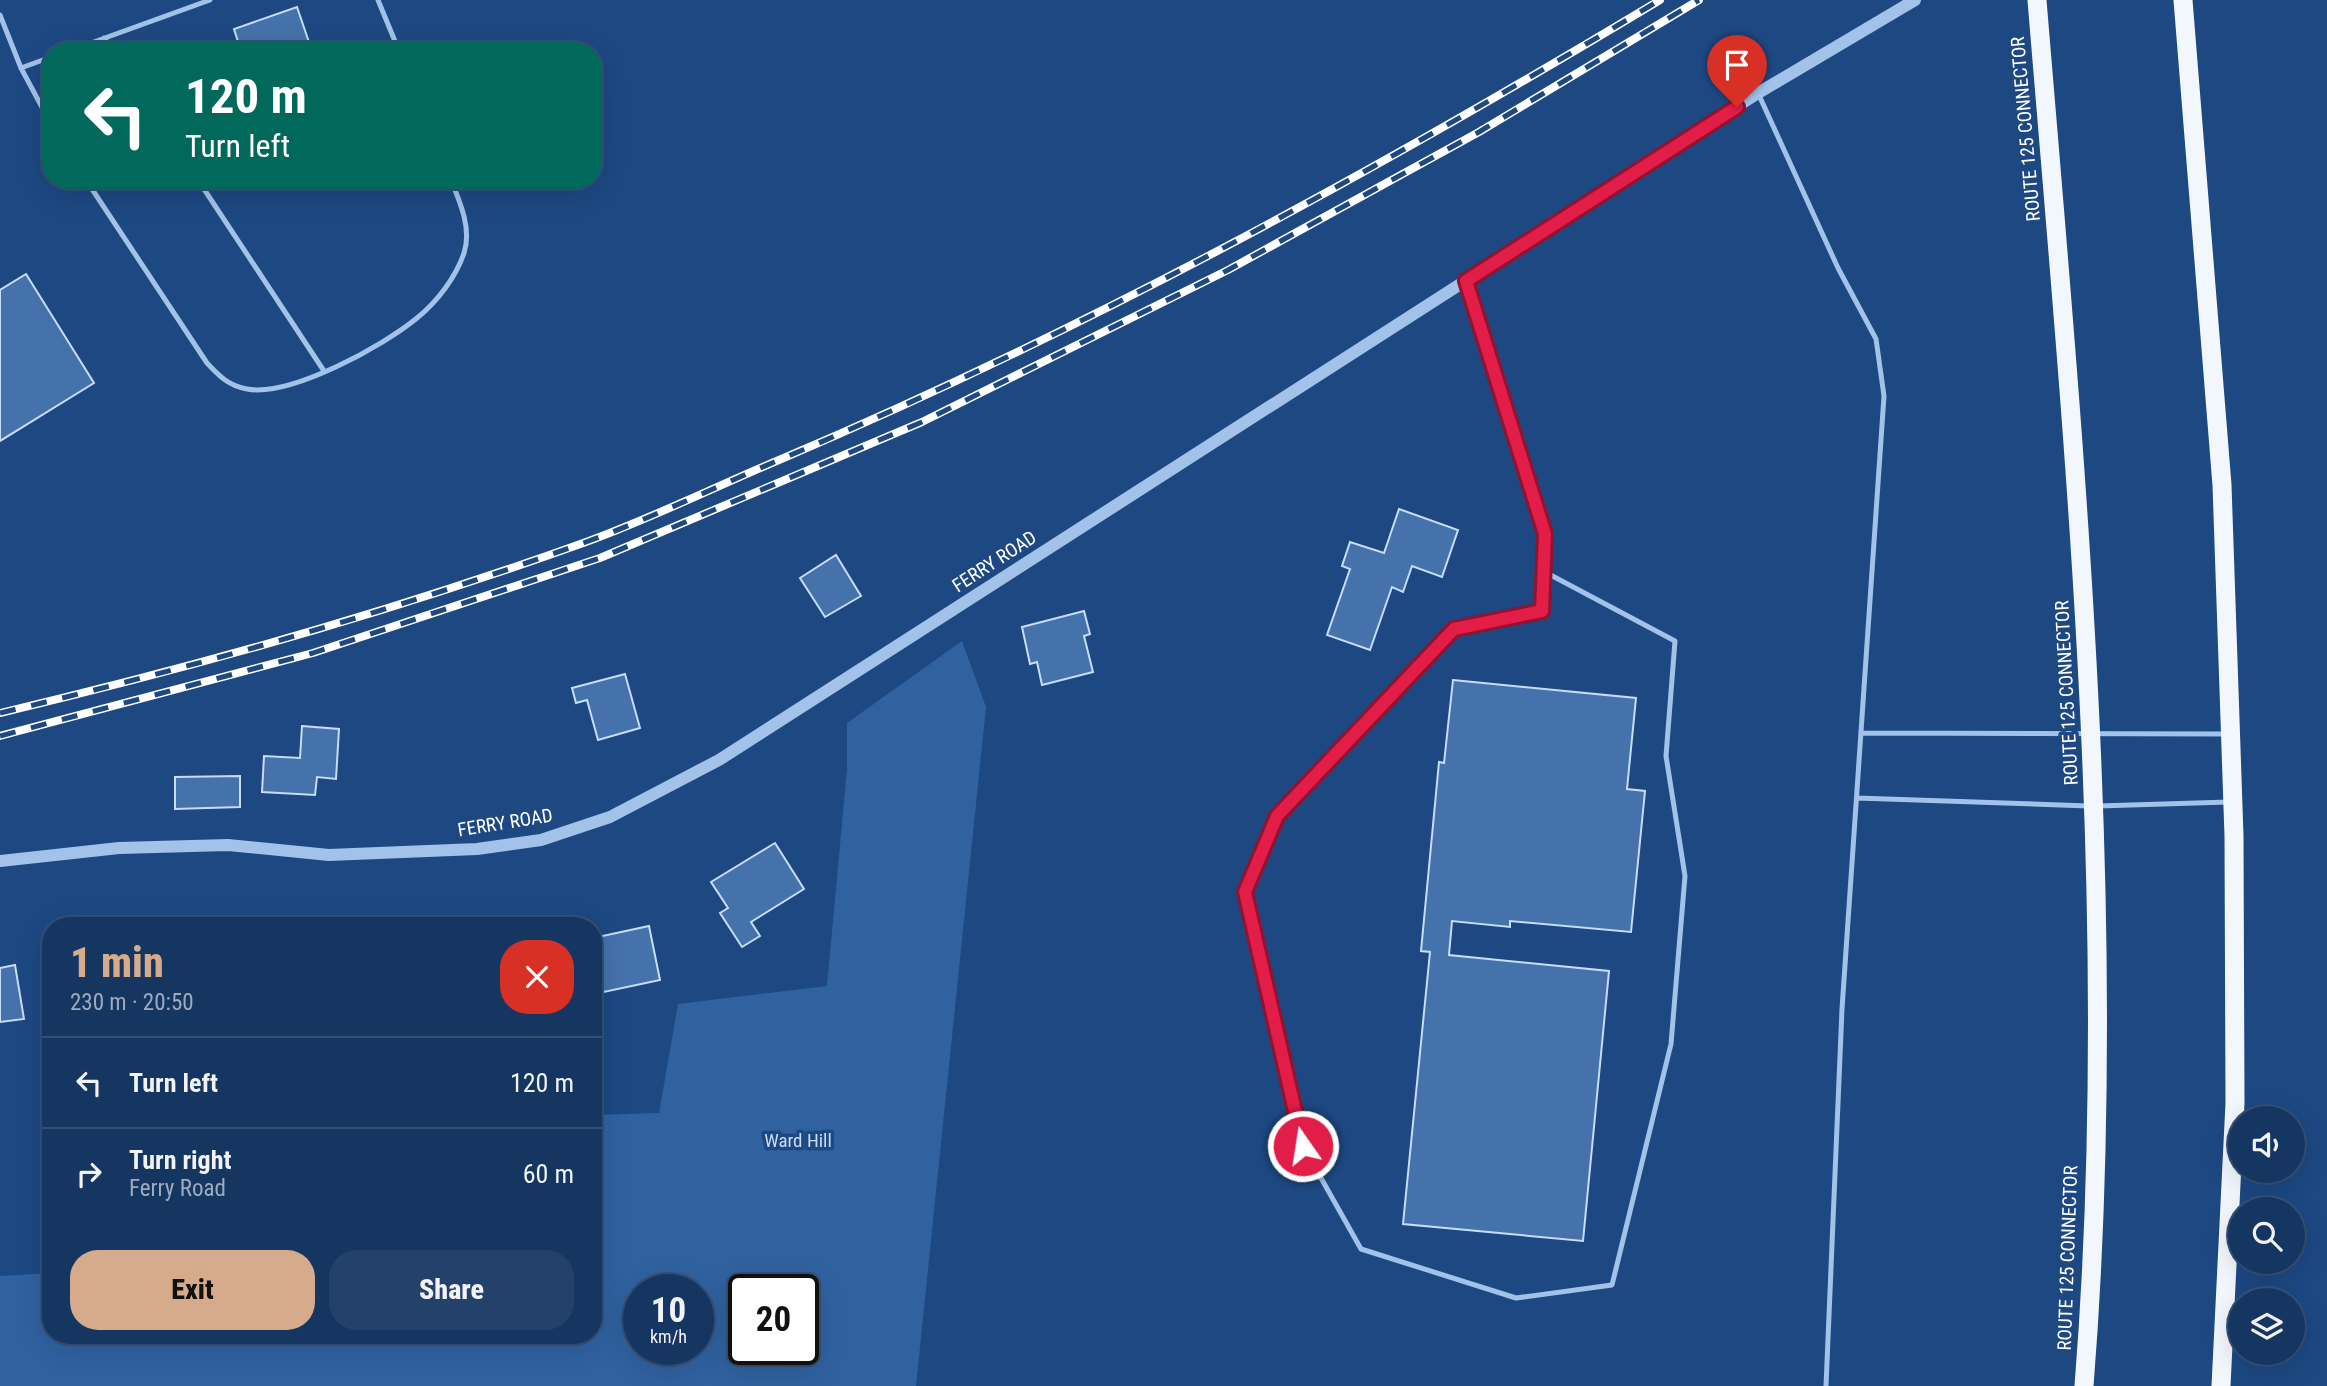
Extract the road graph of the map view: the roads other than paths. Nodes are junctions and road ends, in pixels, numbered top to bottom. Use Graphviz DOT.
graph roads {
  1 [pos="210,0"];
  2 [pos="378,0"];
  3 [pos="1914,0"];
  4 [pos="2037,0"];
  5 [pos="2183,0"];
  6 [pos="0,15"];
  7 [pos="104,38"];
  8 [pos="93,42"];
  9 [pos="107,42"];
  10 [pos="395,42"];
  11 [pos="42,60"];
  12 [pos="21,68"];
  13 [pos="1758,93"];
  14 [pos="42,107"];
  15 [pos="92,189"];
  16 [pos="204,189"];
  17 [pos="455,189"];
  18 [pos="1466,281"];
  19 [pos="324,371"];
  20 [pos="1544,571"];
  21 [pos="1862,733"];
  22 [pos="2092,734"];
  23 [pos="2231,734"];
  24 [pos="1857,798"];
  25 [pos="2233,802"];
  26 [pos="2094,806"];
  27 [pos="0,861"];
  28 [pos="1826,1386"];
  29 [pos="2084,1386"];
  30 [pos="2221,1386"];
  1 -- 7 [label="lane"];
  2 -- 10 [label="lane"];
  3 -- 13 [label="street, FERRY ROAD"];
  4 -- 22 [label="highway, ROUTE 125 CONNECTOR"];
  5 -- 23 [label="highway"];
  6 -- 12 [label="lane"];
  7 -- 8 [label="lane"];
  7 -- 9 [label="lane"];
  11 -- 12 [label="lane"];
  12 -- 14 [label="lane"];
  13 -- 18 [label="street, FERRY ROAD"];
  13 -- 21 [label="lane"];
  15 -- 19 [label="lane"];
  16 -- 19 [label="lane"];
  17 -- 19 [label="lane"];
  18 -- 20 [label="lane"];
  18 -- 27 [label="street, FERRY ROAD"];
  20 -- 20 [label="lane"];
  21 -- 22 [label="lane"];
  21 -- 24 [label="lane"];
  22 -- 23 [label="lane"];
  22 -- 26 [label="highway, ROUTE 125 CONNECTOR"];
  23 -- 25 [label="highway"];
  24 -- 26 [label="lane"];
  24 -- 28 [label="lane"];
  25 -- 26 [label="lane"];
  25 -- 30 [label="highway"];
  26 -- 29 [label="highway, ROUTE 125 CONNECTOR"];
}
